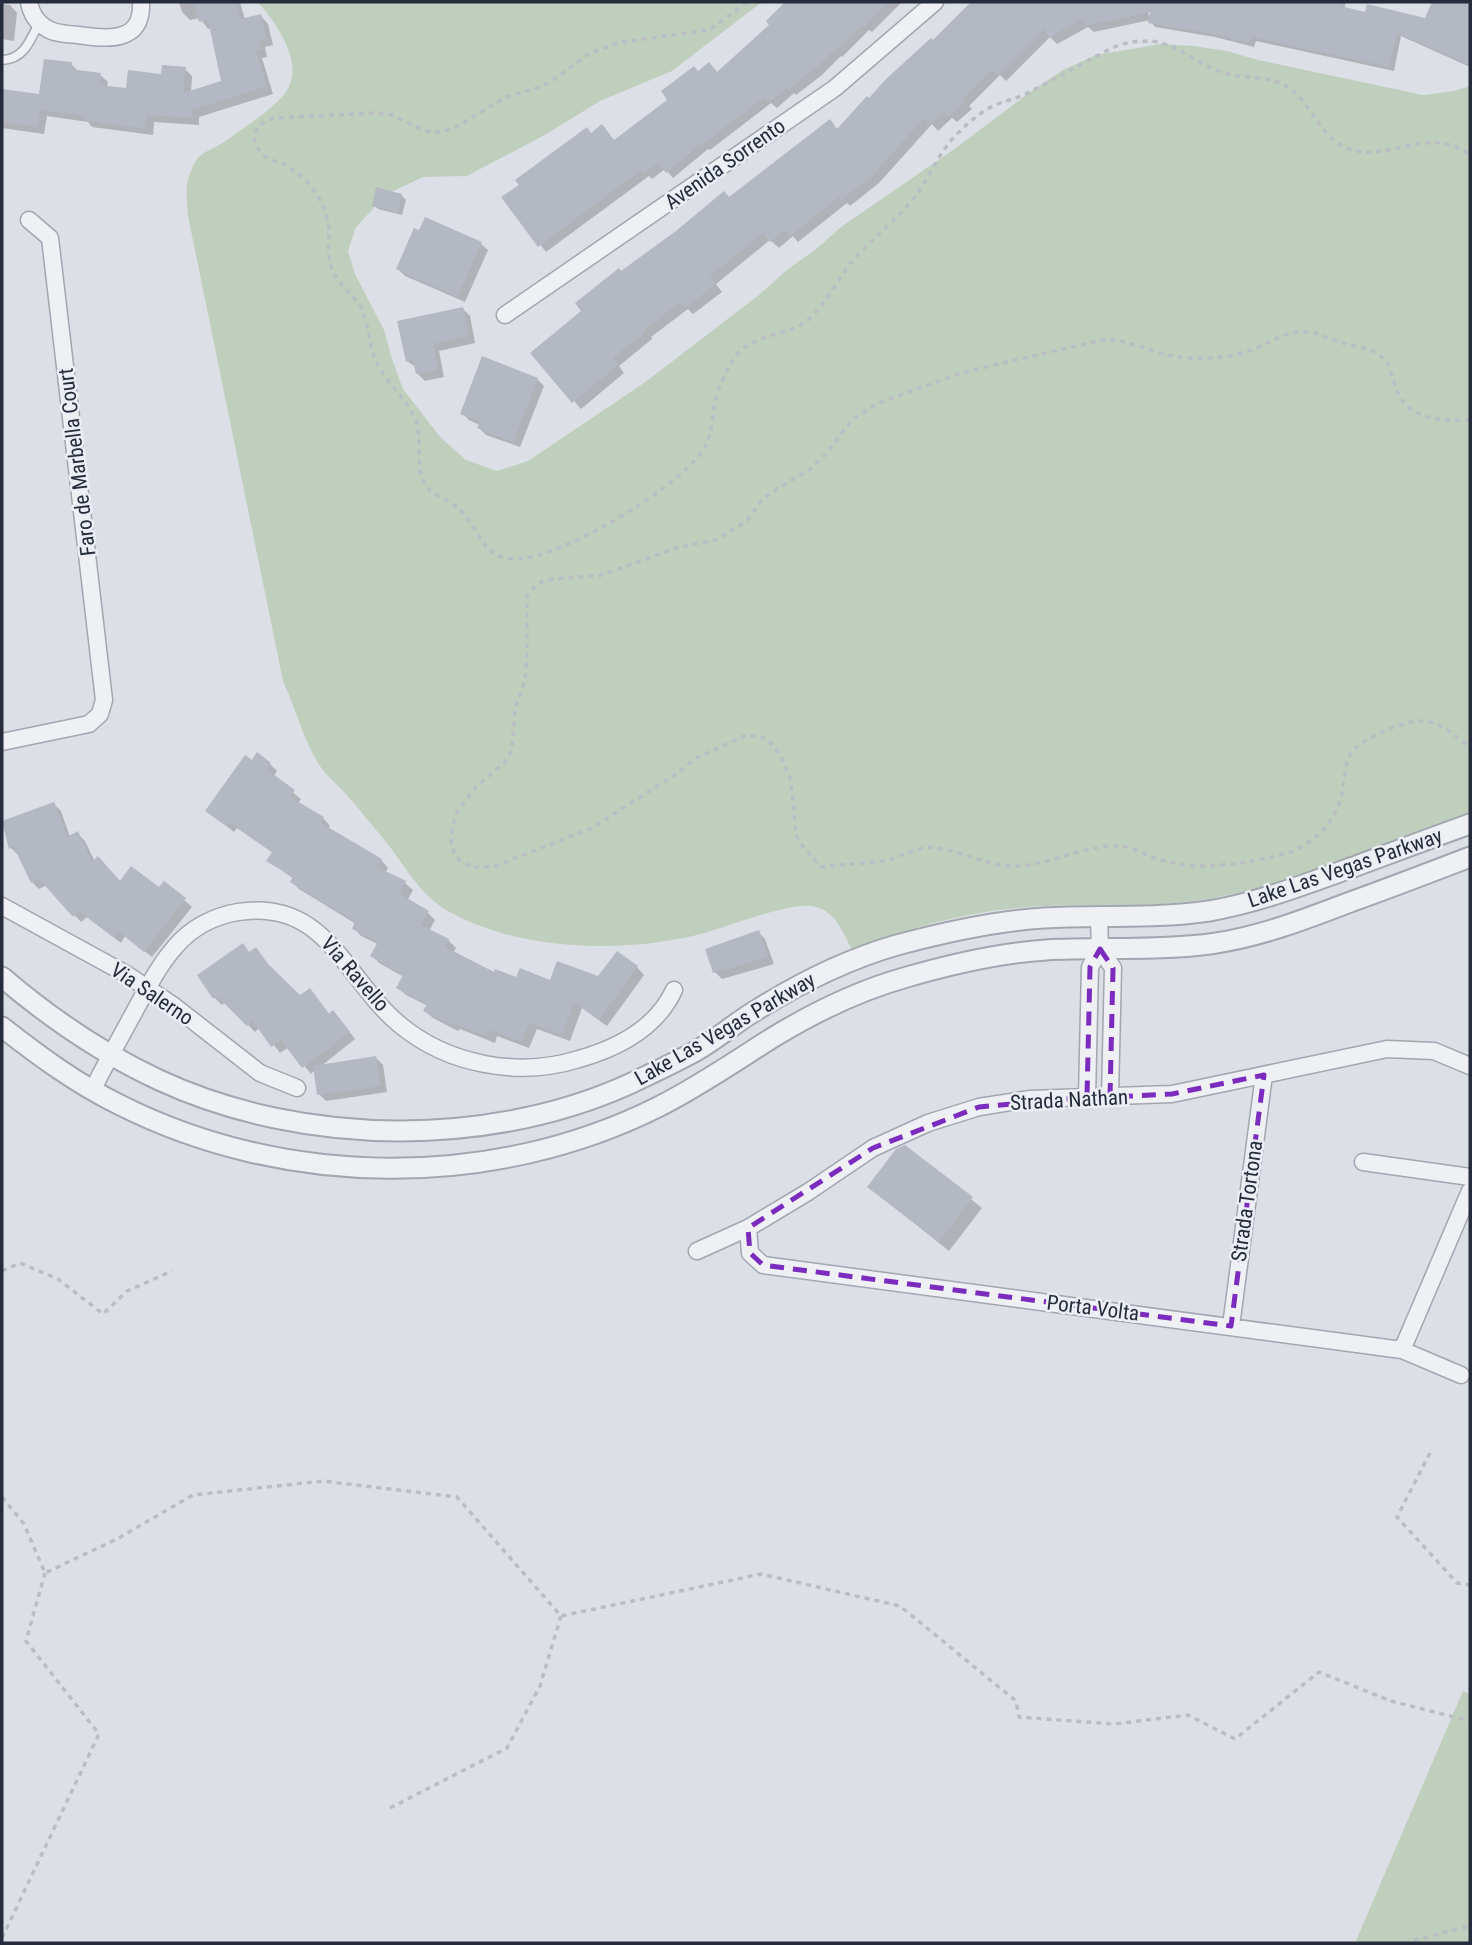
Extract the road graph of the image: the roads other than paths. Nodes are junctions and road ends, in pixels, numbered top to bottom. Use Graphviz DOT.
graph roads {
  1 [pos="29,2"];
  2 [pos="141,2"];
  3 [pos="935,2"];
  4 [pos="39,23"];
  5 [pos="2,60"];
  6 [pos="29,220"];
  7 [pos="505,315"];
  8 [pos="2,742"];
  9 [pos="1470,824"];
  10 [pos="1470,857"];
  11 [pos="2,906"];
  12 [pos="1099,916"];
  13 [pos="1100,949"];
  14 [pos="2,976"];
  15 [pos="147,988"];
  16 [pos="674,990"];
  17 [pos="2,1027"];
  18 [pos="1111,1049"];
  19 [pos="1088,1050"];
  20 [pos="110,1055"];
  21 [pos="1470,1066"];
  22 [pos="1264,1075"];
  23 [pos="297,1088"];
  24 [pos="93,1089"];
  25 [pos="1087,1097"];
  26 [pos="1110,1097"];
  27 [pos="1363,1162"];
  28 [pos="1470,1177"];
  29 [pos="1470,1191"];
  30 [pos="748,1228"];
  31 [pos="697,1251"];
  32 [pos="1231,1326"];
  33 [pos="1402,1350"];
  34 [pos="1461,1374"];
  1 -- 4 [label="street"];
  2 -- 4 [label="street"];
  3 -- 7 [label="street, Avenida Sorrento"];
  4 -- 5 [label="lane"];
  6 -- 8 [label="street, Faro de Marbella Court"];
  9 -- 12 [label="street, Lake Las Vegas Parkway"];
  10 -- 13 [label="street, Lake Las Vegas Parkway"];
  11 -- 15 [label="street, Via Salerno"];
  12 -- 13 [label="street"];
  12 -- 20 [label="street, Lake Las Vegas Parkway"];
  13 -- 18 [label="street"];
  13 -- 19 [label="street"];
  13 -- 24 [label="street, Lake Las Vegas Parkway"];
  14 -- 20 [label="street, Lake Las Vegas Parkway"];
  15 -- 16 [label="street, Via Ravello"];
  15 -- 20 [label="street, Via Ravello"];
  15 -- 23 [label="street, Via Salerno"];
  17 -- 24 [label="street, Lake Las Vegas Parkway"];
  18 -- 19 [label="lane"];
  18 -- 26 [label="street"];
  19 -- 25 [label="street"];
  20 -- 24 [label="street, Via Ravello"];
  21 -- 22 [label="street, Strada Nathan"];
  22 -- 26 [label="street, Strada Nathan"];
  22 -- 32 [label="street, Strada Tortona"];
  25 -- 26 [label="street, Strada Nathan"];
  25 -- 30 [label="street, Strada Nathan"];
  27 -- 28 [label="street"];
  29 -- 33 [label="street"];
  30 -- 31 [label="street, Strada Nathan"];
  30 -- 32 [label="street, Porta Volta"];
  32 -- 33 [label="street, Porta Volta"];
  33 -- 34 [label="street, Porta Volta"];
}
